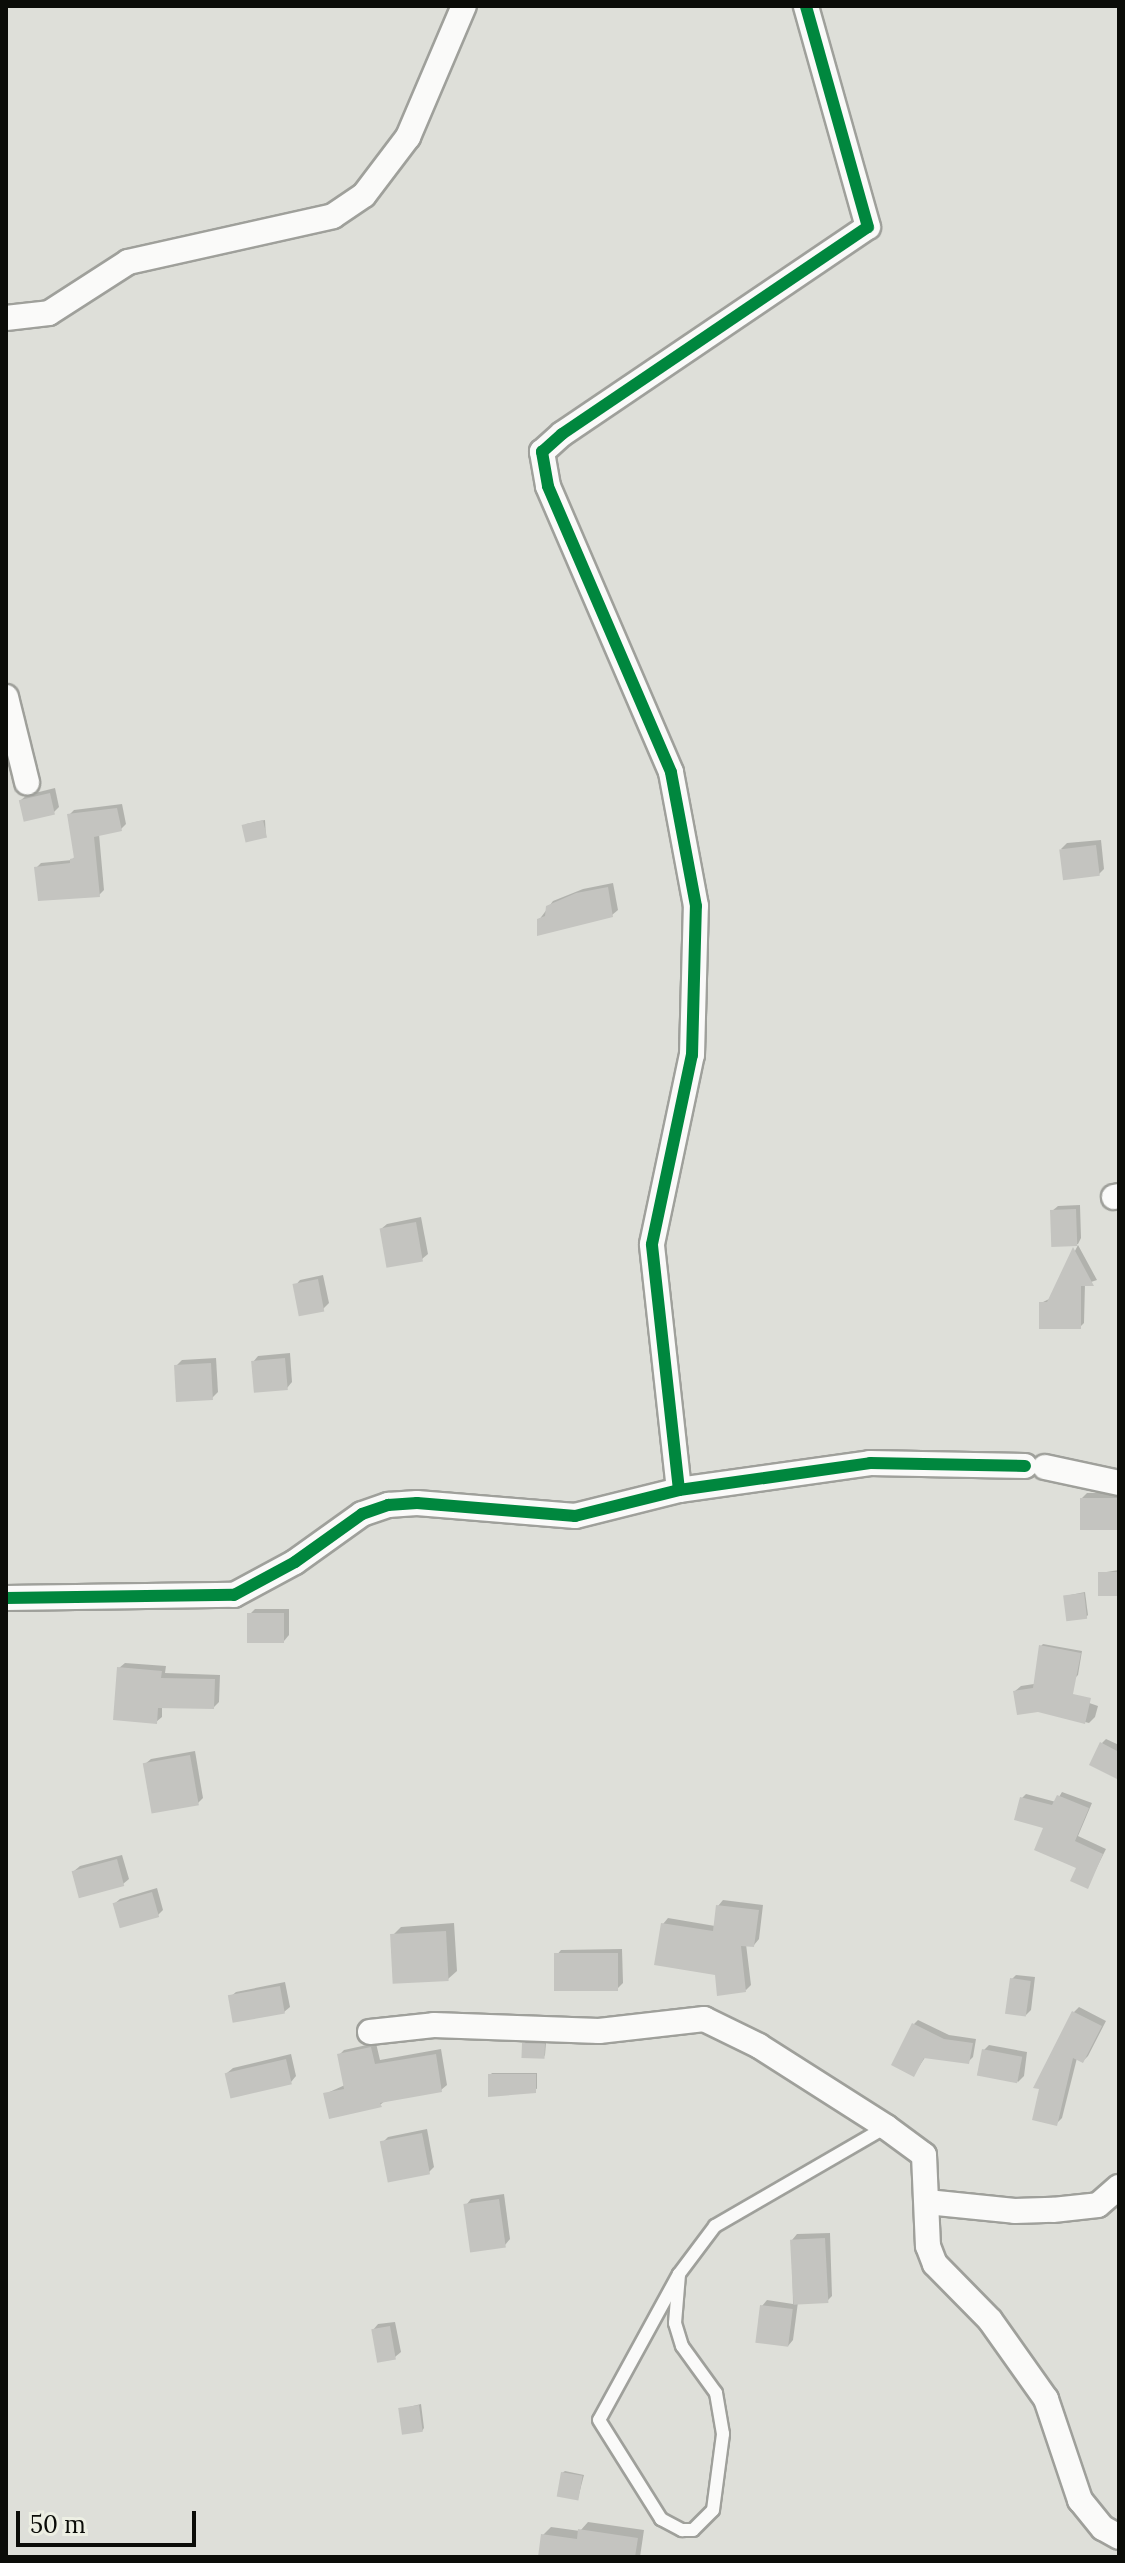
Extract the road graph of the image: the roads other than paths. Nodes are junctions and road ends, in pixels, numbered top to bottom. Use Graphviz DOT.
graph roads {
  1 [pos="464,6"];
  2 [pos="806,6"];
  3 [pos="6,318"];
  4 [pos="6,697"];
  5 [pos="27,782"];
  6 [pos="1119,1483"];
  7 [pos="679,1490"];
  8 [pos="6,1598"];
  9 [pos="370,2032"];
  10 [pos="886,2127"];
  11 [pos="1119,2187"];
  12 [pos="927,2202"];
  13 [pos="679,2274"];
  14 [pos="1119,2537"];
  1 -- 3 [label="street"];
  2 -- 7 [label="street"];
  4 -- 5 [label="street"];
  6 -- 7 [label="street"];
  7 -- 8 [label="street"];
  9 -- 10 [label="street"];
  10 -- 12 [label="street"];
  10 -- 13 [label="lane"];
  11 -- 12 [label="street"];
  12 -- 14 [label="street"];
  13 -- 13 [label="lane"];
}
